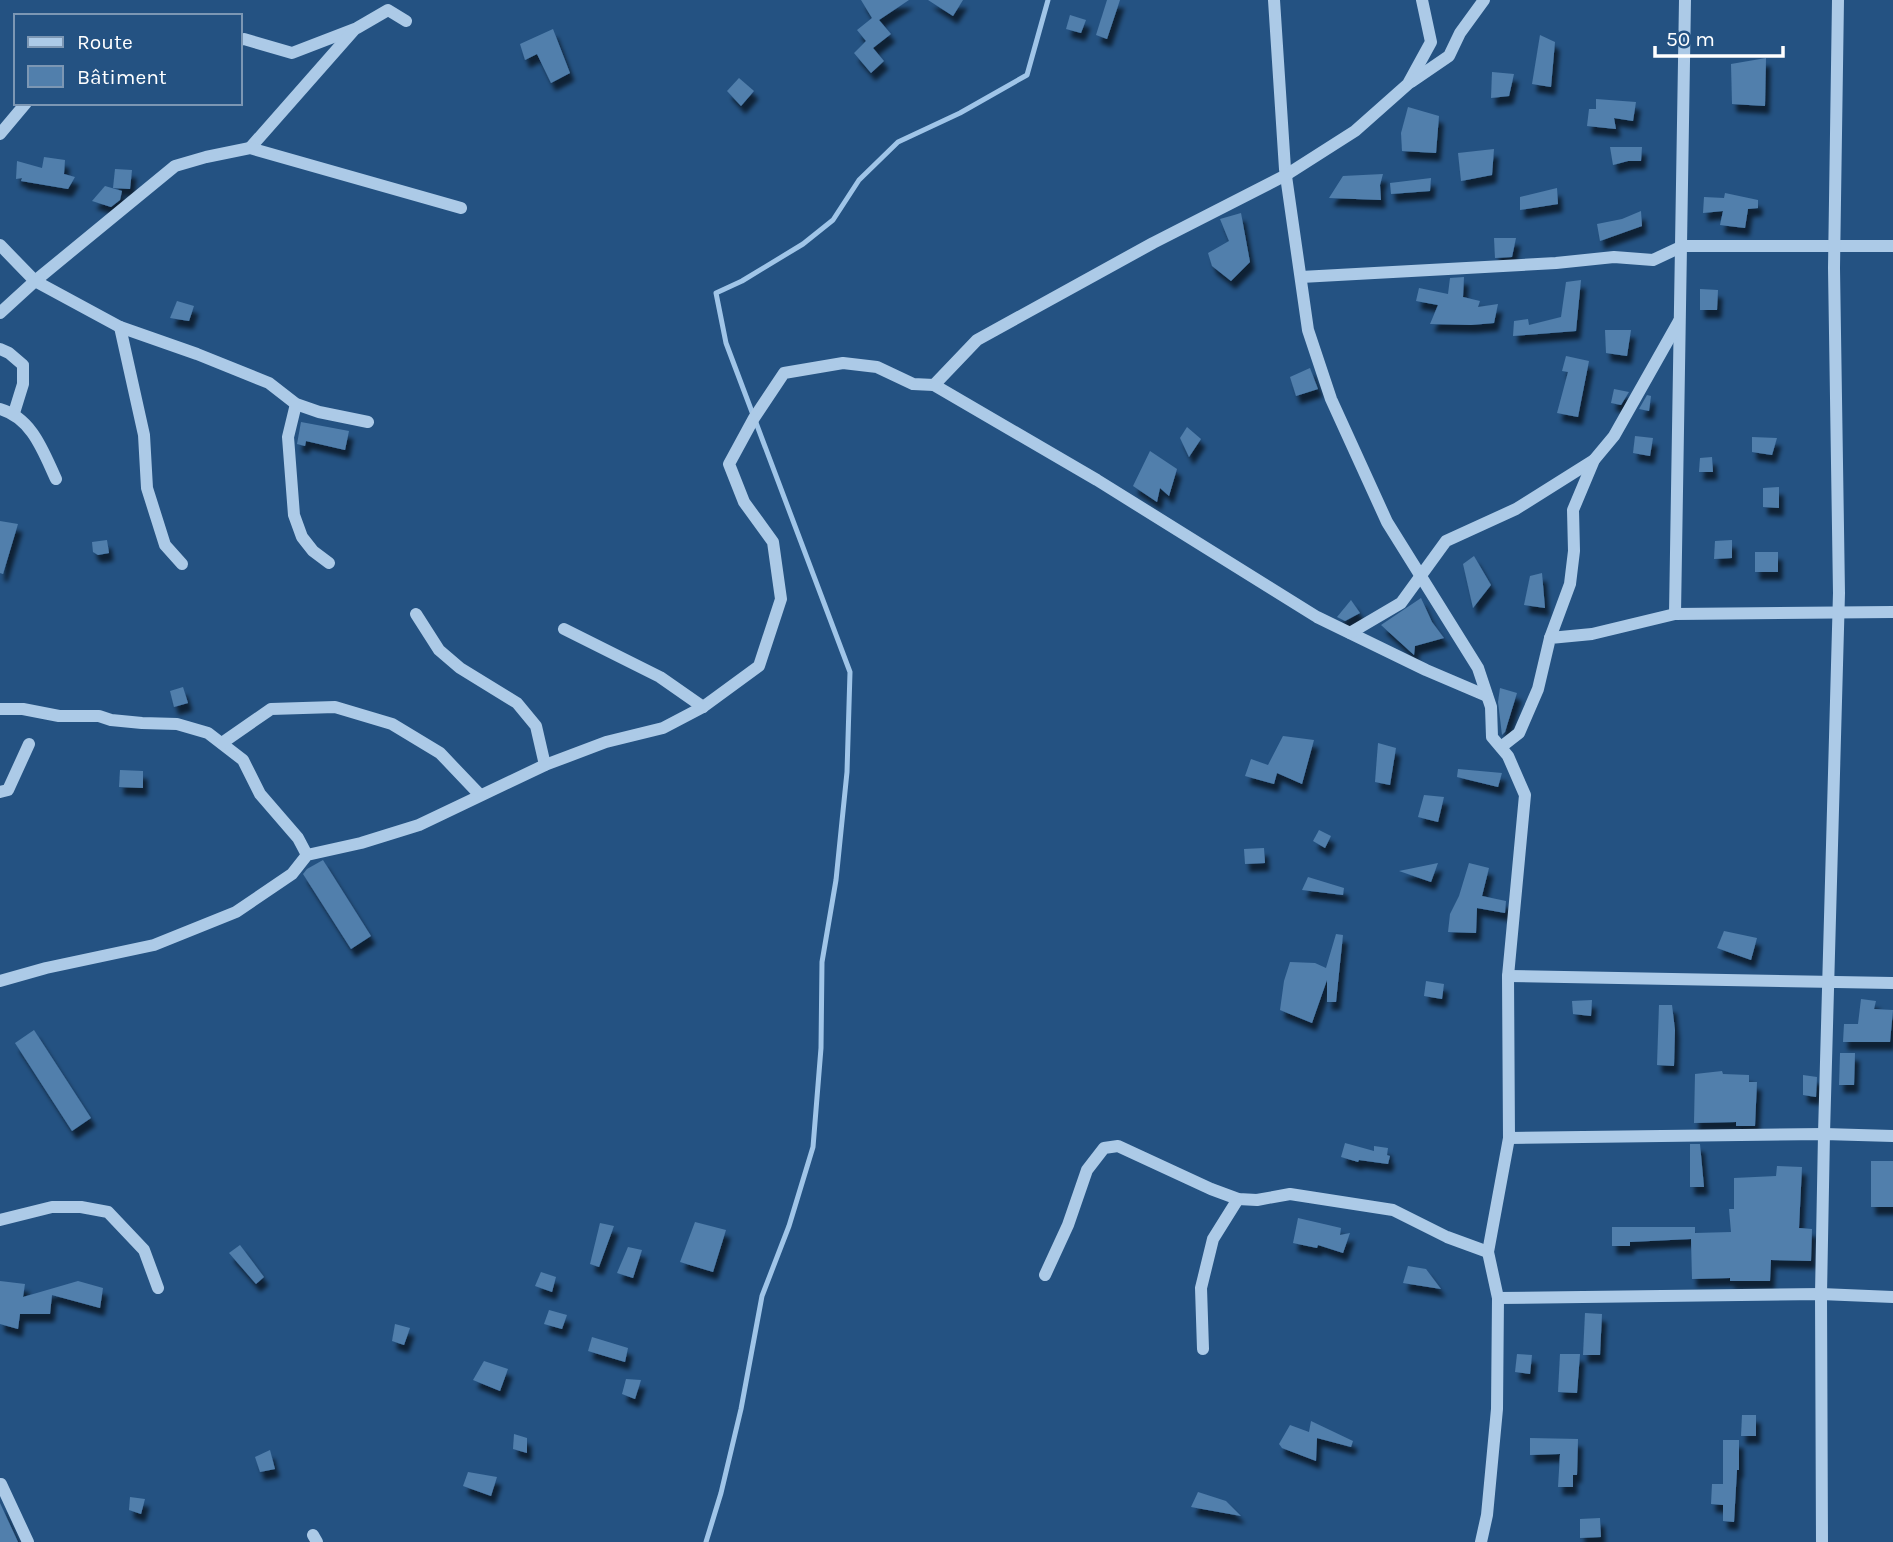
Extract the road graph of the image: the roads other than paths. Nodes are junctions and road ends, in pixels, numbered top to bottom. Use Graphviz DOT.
graph roads {
  1 [pos="1274,0"];
  2 [pos="1422,0"];
  3 [pos="1484,0"];
  4 [pos="1685,0"];
  5 [pos="1838,0"];
  6 [pos="406,21"];
  7 [pos="356,27"];
  8 [pos="242,40"];
  9 [pos="1408,84"];
  10 [pos="24,105"];
  11 [pos="0,134"];
  12 [pos="250,148"];
  13 [pos="1286,175"];
  14 [pos="461,208"];
  15 [pos="0,245"];
  16 [pos="1683,246"];
  17 [pos="1835,246"];
  18 [pos="1893,246"];
  19 [pos="1300,277"];
  20 [pos="35,281"];
  21 [pos="0,313"];
  22 [pos="1681,317"];
  23 [pos="120,327"];
  24 [pos="0,349"];
  25 [pos="934,385"];
  26 [pos="296,404"];
  27 [pos="0,409"];
  28 [pos="14,413"];
  29 [pos="368,422"];
  30 [pos="1594,460"];
  31 [pos="56,479"];
  32 [pos="329,563"];
  33 [pos="182,564"];
  34 [pos="1419,574"];
  35 [pos="1838,612"];
  36 [pos="1893,612"];
  37 [pos="416,614"];
  38 [pos="1675,614"];
  39 [pos="564,629"];
  40 [pos="1350,633"];
  41 [pos="1550,638"];
  42 [pos="1487,696"];
  43 [pos="703,707"];
  44 [pos="0,709"];
  45 [pos="222,743"];
  46 [pos="29,744"];
  47 [pos="1500,747"];
  48 [pos="545,765"];
  49 [pos="0,792"];
  50 [pos="480,795"];
  51 [pos="307,855"];
  52 [pos="1508,976"];
  53 [pos="0,981"];
  54 [pos="1828,983"];
  55 [pos="1893,983"];
  56 [pos="1824,1134"];
  57 [pos="1893,1136"];
  58 [pos="1508,1138"];
  59 [pos="1238,1199"];
  60 [pos="0,1220"];
  61 [pos="1488,1252"];
  62 [pos="1045,1275"];
  63 [pos="158,1288"];
  64 [pos="1821,1294"];
  65 [pos="1893,1297"];
  66 [pos="1498,1298"];
  67 [pos="1203,1349"];
  68 [pos="1,1484"];
  69 [pos="28,1542"];
  70 [pos="1481,1542"];
  71 [pos="1822,1542"];
  1 -- 13 [label="street"];
  2 -- 9 [label="street"];
  3 -- 9 [label="street"];
  4 -- 16 [label="street"];
  5 -- 17 [label="street"];
  6 -- 7 [label="street"];
  7 -- 8 [label="street"];
  7 -- 12 [label="street"];
  9 -- 13 [label="street"];
  10 -- 11 [label="street"];
  12 -- 14 [label="street"];
  12 -- 20 [label="street"];
  13 -- 19 [label="street"];
  13 -- 25 [label="street"];
  15 -- 20 [label="street"];
  16 -- 17 [label="street"];
  16 -- 19 [label="street"];
  16 -- 22 [label="street"];
  17 -- 18 [label="street"];
  17 -- 35 [label="street"];
  19 -- 34 [label="street"];
  20 -- 21 [label="street"];
  20 -- 23 [label="street"];
  22 -- 30 [label="street"];
  22 -- 38 [label="street"];
  23 -- 26 [label="street"];
  23 -- 33 [label="street"];
  24 -- 28 [label="street"];
  25 -- 40 [label="street"];
  25 -- 43 [label="street"];
  26 -- 29 [label="street"];
  26 -- 32 [label="street"];
  27 -- 28 [label="street"];
  28 -- 31 [label="street"];
  30 -- 34 [label="street"];
  30 -- 41 [label="street"];
  34 -- 40 [label="street"];
  34 -- 42 [label="street"];
  35 -- 36 [label="street"];
  35 -- 38 [label="street"];
  35 -- 54 [label="street"];
  37 -- 48 [label="street"];
  38 -- 41 [label="street"];
  39 -- 43 [label="street"];
  40 -- 42 [label="street"];
  41 -- 47 [label="street"];
  42 -- 47 [label="street"];
  43 -- 48 [label="street"];
  44 -- 45 [label="street"];
  45 -- 50 [label="street"];
  45 -- 51 [label="street"];
  46 -- 49 [label="street"];
  47 -- 52 [label="street"];
  48 -- 50 [label="street"];
  50 -- 51 [label="street"];
  51 -- 53 [label="street"];
  52 -- 54 [label="street"];
  52 -- 58 [label="street"];
  54 -- 55 [label="street"];
  54 -- 56 [label="street"];
  56 -- 57 [label="street"];
  56 -- 58 [label="street"];
  56 -- 64 [label="street"];
  58 -- 61 [label="street"];
  59 -- 61 [label="street"];
  59 -- 62 [label="street"];
  59 -- 67 [label="street"];
  60 -- 63 [label="street"];
  61 -- 66 [label="street"];
  64 -- 65 [label="street"];
  64 -- 66 [label="street"];
  64 -- 71 [label="street"];
  66 -- 70 [label="street"];
  68 -- 69 [label="street"];
}
